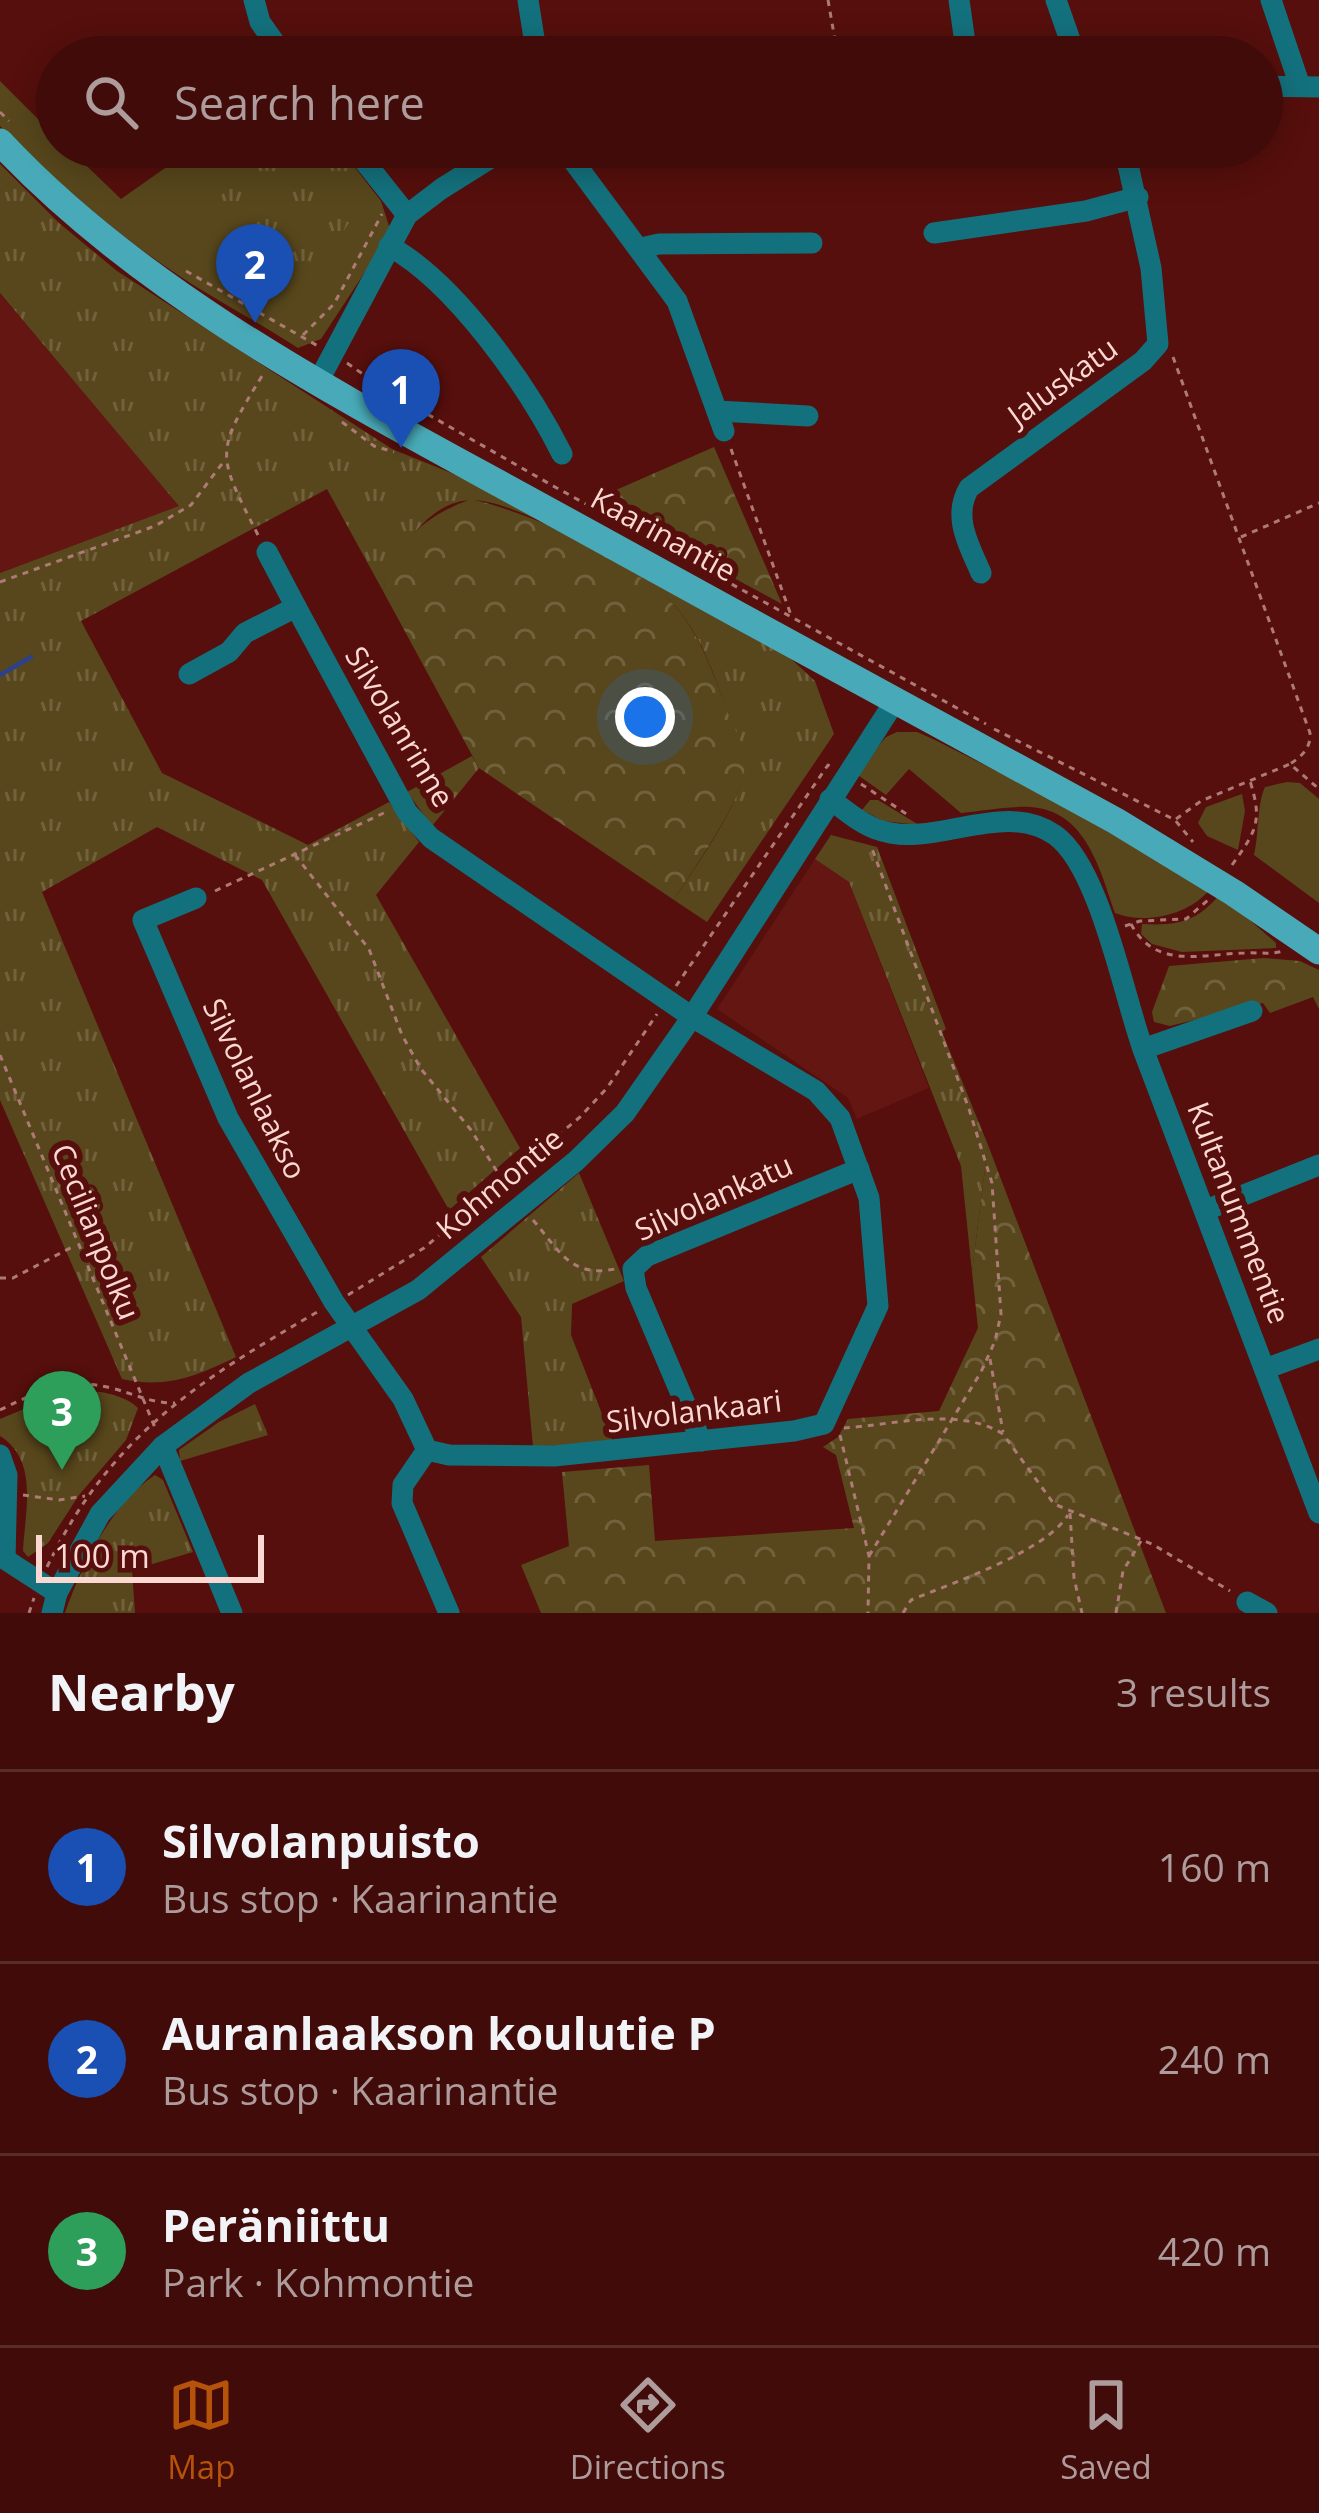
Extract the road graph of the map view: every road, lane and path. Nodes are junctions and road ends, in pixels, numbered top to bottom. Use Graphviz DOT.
graph roads {
  1 [pos="254,0"];
  2 [pos="528,0"];
  3 [pos="828,0"];
  4 [pos="959,0"];
  5 [pos="1057,0"];
  6 [pos="1271,0"];
  7 [pos="270,36"];
  8 [pos="534,36"];
  9 [pos="834,36"];
  10 [pos="964,36"];
  11 [pos="1069,36"];
  12 [pos="1309,87"];
  13 [pos="0,112"];
  14 [pos="6,133"];
  15 [pos="36,165"];
  16 [pos="39,168"];
  17 [pos="370,168"];
  18 [pos="474,168"];
  19 [pos="579,168"];
  20 [pos="1130,168"];
  21 [pos="1138,197"];
  22 [pos="407,215"];
  23 [pos="934,233"];
  24 [pos="812,243"];
  25 [pos="389,246"];
  26 [pos="640,248"];
  27 [pos="184,270"];
  28 [pos="262,313"];
  29 [pos="255,323"];
  30 [pos="284,342"];
  31 [pos="1158,344"];
  32 [pos="333,354"];
  33 [pos="319,380"];
  34 [pos="808,416"];
  35 [pos="721,421"];
  36 [pos="562,454"];
  37 [pos="224,460"];
  38 [pos="1319,503"];
  39 [pos="1239,537"];
  40 [pos="267,552"];
  41 [pos="981,573"];
  42 [pos="0,582"];
  43 [pos="296,607"];
  44 [pos="791,616"];
  45 [pos="189,674"];
  46 [pos="895,701"];
  47 [pos="1290,764"];
  48 [pos="828,765"];
  49 [pos="1250,781"];
  50 [pos="1319,788"];
  51 [pos="830,799"];
  52 [pos="403,804"];
  53 [pos="1160,812"];
  54 [pos="1156,818"];
  55 [pos="1174,820"];
  56 [pos="862,822"];
  57 [pos="1198,849"];
  58 [pos="295,855"];
  59 [pos="1232,865"];
  60 [pos="1212,894"];
  61 [pos="196,898"];
  62 [pos="1131,924"];
  63 [pos="1106,932"];
  64 [pos="1285,950"];
  65 [pos="1319,951"];
  66 [pos="668,999"];
  67 [pos="1252,1011"];
  68 [pos="692,1017"];
  69 [pos="1143,1049"];
  70 [pos="0,1055"];
  71 [pos="1319,1165"];
  72 [pos="859,1169"];
  73 [pos="501,1182"];
  74 [pos="522,1206"];
  75 [pos="1206,1210"];
  76 [pos="78,1244"];
  77 [pos="633,1269"];
  78 [pos="0,1277"];
  79 [pos="334,1302"];
  80 [pos="353,1327"];
  81 [pos="1319,1349"];
  82 [pos="990,1354"];
  83 [pos="1264,1369"];
  84 [pos="140,1400"];
  85 [pos="176,1403"];
  86 [pos="0,1410"];
  87 [pos="949,1421"];
  88 [pos="1003,1434"];
  89 [pos="700,1441"];
  90 [pos="163,1446"];
  91 [pos="427,1450"];
  92 [pos="0,1455"];
  93 [pos="20,1495"];
  94 [pos="87,1496"];
  95 [pos="1070,1512"];
  96 [pos="1319,1513"];
  97 [pos="1142,1539"];
  98 [pos="869,1556"];
  99 [pos="3,1557"];
  100 [pos="54,1603"];
  101 [pos="1257,1607"];
  102 [pos="232,1613"];
  103 [pos="449,1613"];
  104 [pos="868,1613"];
  105 [pos="903,1613"];
  106 [pos="1082,1613"];
  107 [pos="1116,1613"];
  1 -- 7 [label="street"];
  2 -- 8 [label="street"];
  3 -- 9 [label="path"];
  4 -- 10 [label="street"];
  5 -- 11 [label="street"];
  6 -- 12 [label="street"];
  13 -- 14 [label="path"];
  14 -- 15 [label="main road, Kaarinantie"];
  16 -- 30 [label="main road, Kaarinantie"];
  17 -- 22 [label="street"];
  18 -- 22 [label="street"];
  19 -- 26 [label="street"];
  20 -- 21 [label="street, Jaluskatu"];
  21 -- 23 [label="street"];
  21 -- 31 [label="street, Jaluskatu"];
  22 -- 25 [label="street"];
  24 -- 26 [label="street"];
  25 -- 32 [label="street"];
  25 -- 36 [label="street"];
  26 -- 35 [label="street"];
  27 -- 28 [label="path"];
  28 -- 29 [label="path"];
  28 -- 30 [label="path"];
  30 -- 32 [label="path"];
  30 -- 33 [label="main road, Kaarinantie"];
  30 -- 37 [label="path"];
  31 -- 39 [label="path"];
  31 -- 41 [label="street, Jaluskatu"];
  32 -- 33 [label="street"];
  32 -- 44 [label="path"];
  33 -- 46 [label="main road, Kaarinantie"];
  34 -- 35 [label="street"];
  35 -- 44 [label="path"];
  37 -- 40 [label="path"];
  37 -- 42 [label="path"];
  38 -- 39 [label="path"];
  39 -- 47 [label="path"];
  40 -- 43 [label="street, Silvolanrinne"];
  43 -- 45 [label="street"];
  43 -- 52 [label="street, Silvolanrinne"];
  44 -- 53 [label="path"];
  46 -- 51 [label="street, Kohmontie"];
  46 -- 65 [label="main road, Kaarinantie"];
  47 -- 49 [label="path"];
  47 -- 50 [label="path"];
  48 -- 66 [label="path"];
  49 -- 55 [label="path"];
  49 -- 59 [label="path"];
  51 -- 56 [label="street"];
  51 -- 68 [label="street, Kohmontie"];
  52 -- 58 [label="path"];
  52 -- 66 [label="street, Silvolanrinne"];
  53 -- 54 [label="path"];
  53 -- 55 [label="path"];
  55 -- 57 [label="path"];
  56 -- 63 [label="street, Kultanummentie"];
  56 -- 82 [label="path"];
  58 -- 61 [label="path"];
  58 -- 73 [label="path"];
  60 -- 62 [label="path"];
  61 -- 79 [label="street, Silvolanlaakso"];
  62 -- 63 [label="path"];
  62 -- 64 [label="path"];
  63 -- 69 [label="street, Kultanummentie"];
  66 -- 68 [label="street, Silvolanrinne"];
  66 -- 73 [label="path"];
  67 -- 69 [label="street"];
  68 -- 72 [label="street, Silvolankaari"];
  68 -- 74 [label="street, Kohmontie"];
  69 -- 75 [label="street, Kultanummentie"];
  70 -- 76 [label="path, Cecilianpolku"];
  71 -- 75 [label="street"];
  72 -- 77 [label="street, Silvolankatu"];
  72 -- 89 [label="street, Silvolankaari"];
  73 -- 74 [label="path"];
  73 -- 79 [label="path"];
  74 -- 77 [label="path"];
  74 -- 80 [label="street, Kohmontie"];
  75 -- 83 [label="street, Kultanummentie"];
  76 -- 78 [label="path"];
  76 -- 84 [label="path, Cecilianpolku"];
  77 -- 89 [label="street, Silvolankatu"];
  79 -- 80 [label="street, Silvolanlaakso"];
  79 -- 85 [label="path"];
  80 -- 90 [label="street, Kohmontie"];
  80 -- 91 [label="street"];
  81 -- 83 [label="street"];
  82 -- 87 [label="path"];
  82 -- 88 [label="path"];
  83 -- 96 [label="street, Kultanummentie"];
  84 -- 85 [label="path"];
  84 -- 85 [label="path, Cecilianpolku"];
  84 -- 86 [label="path"];
  87 -- 88 [label="path"];
  87 -- 98 [label="path"];
  87 -- 98 [label="path"];
  88 -- 95 [label="path"];
  89 -- 91 [label="street, Silvolankaari"];
  90 -- 100 [label="street, Kohmontie"];
  90 -- 102 [label="street"];
  91 -- 103 [label="street"];
  92 -- 99 [label="street"];
  93 -- 94 [label="path"];
  95 -- 97 [label="path"];
  95 -- 105 [label="path"];
  95 -- 106 [label="path"];
  97 -- 101 [label="path"];
  97 -- 107 [label="path"];
  98 -- 104 [label="path"];
  99 -- 100 [label="street"];
}
